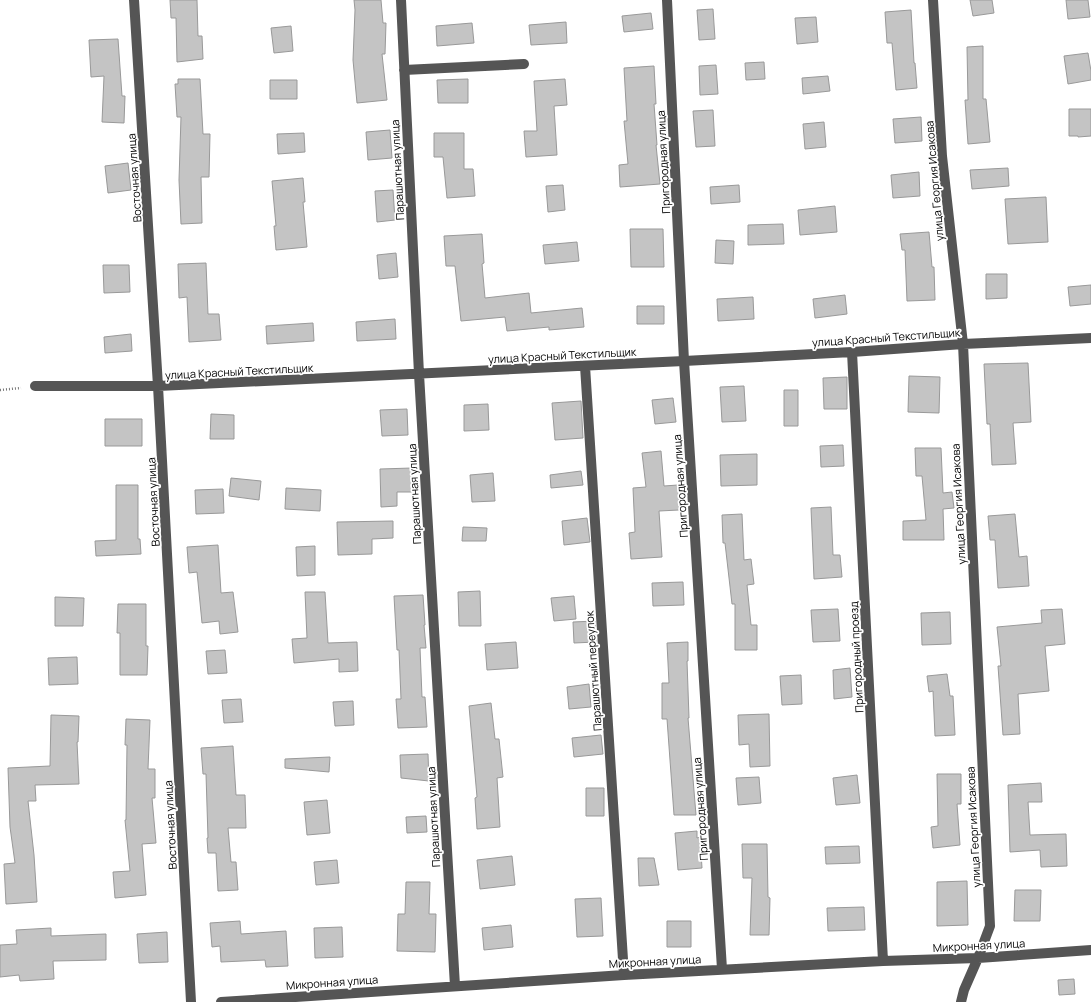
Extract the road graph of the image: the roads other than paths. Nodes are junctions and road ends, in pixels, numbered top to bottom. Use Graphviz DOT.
graph roads {
  1 [pos="134,0"];
  2 [pos="401,0"];
  3 [pos="667,0"];
  4 [pos="933,0"];
  5 [pos="524,64"];
  6 [pos="404,70"];
  7 [pos="1091,338"];
  8 [pos="963,344"];
  9 [pos="852,352"];
  10 [pos="684,361"];
  11 [pos="585,366"];
  12 [pos="419,374"];
  13 [pos="35,386"];
  14 [pos="158,386"];
  15 [pos="1091,950"];
  16 [pos="978,958"];
  17 [pos="883,961"];
  18 [pos="722,969"];
  19 [pos="624,975"];
  20 [pos="454,986"];
  21 [pos="191,1002"];
  22 [pos="221,1002"];
  23 [pos="961,1002"];
  1 -- 14 [label="street, Восточная улица"];
  2 -- 6 [label="street, Парашютная улица"];
  3 -- 10 [label="street, Пригородная улица"];
  4 -- 8 [label="street, улица Георгия Исакова"];
  5 -- 6 [label="street"];
  6 -- 12 [label="street, Парашютная улица"];
  7 -- 8 [label="street, улица Красный Текстильщик"];
  8 -- 9 [label="street, улица Красный Текстильщик"];
  8 -- 16 [label="street, улица Георгия Исакова"];
  9 -- 10 [label="street, улица Красный Текстильщик"];
  9 -- 17 [label="street, Пригородный проезд"];
  10 -- 11 [label="street, улица Красный Текстильщик"];
  10 -- 18 [label="street, Пригородная улица"];
  11 -- 12 [label="street, улица Красный Текстильщик"];
  11 -- 19 [label="street, Парашютный переулок"];
  12 -- 14 [label="street, улица Красный Текстильщик"];
  12 -- 20 [label="street, Парашютная улица"];
  13 -- 14 [label="street, улица Красный Текстильщик"];
  14 -- 21 [label="street, Восточная улица"];
  15 -- 16 [label="street, Микронная улица"];
  16 -- 17 [label="street, Микронная улица"];
  16 -- 23 [label="street, улица Георгия Исакова"];
  17 -- 18 [label="street, Микронная улица"];
  18 -- 19 [label="street, Микронная улица"];
  19 -- 20 [label="street, Микронная улица"];
  20 -- 22 [label="street, Микронная улица"];
}
